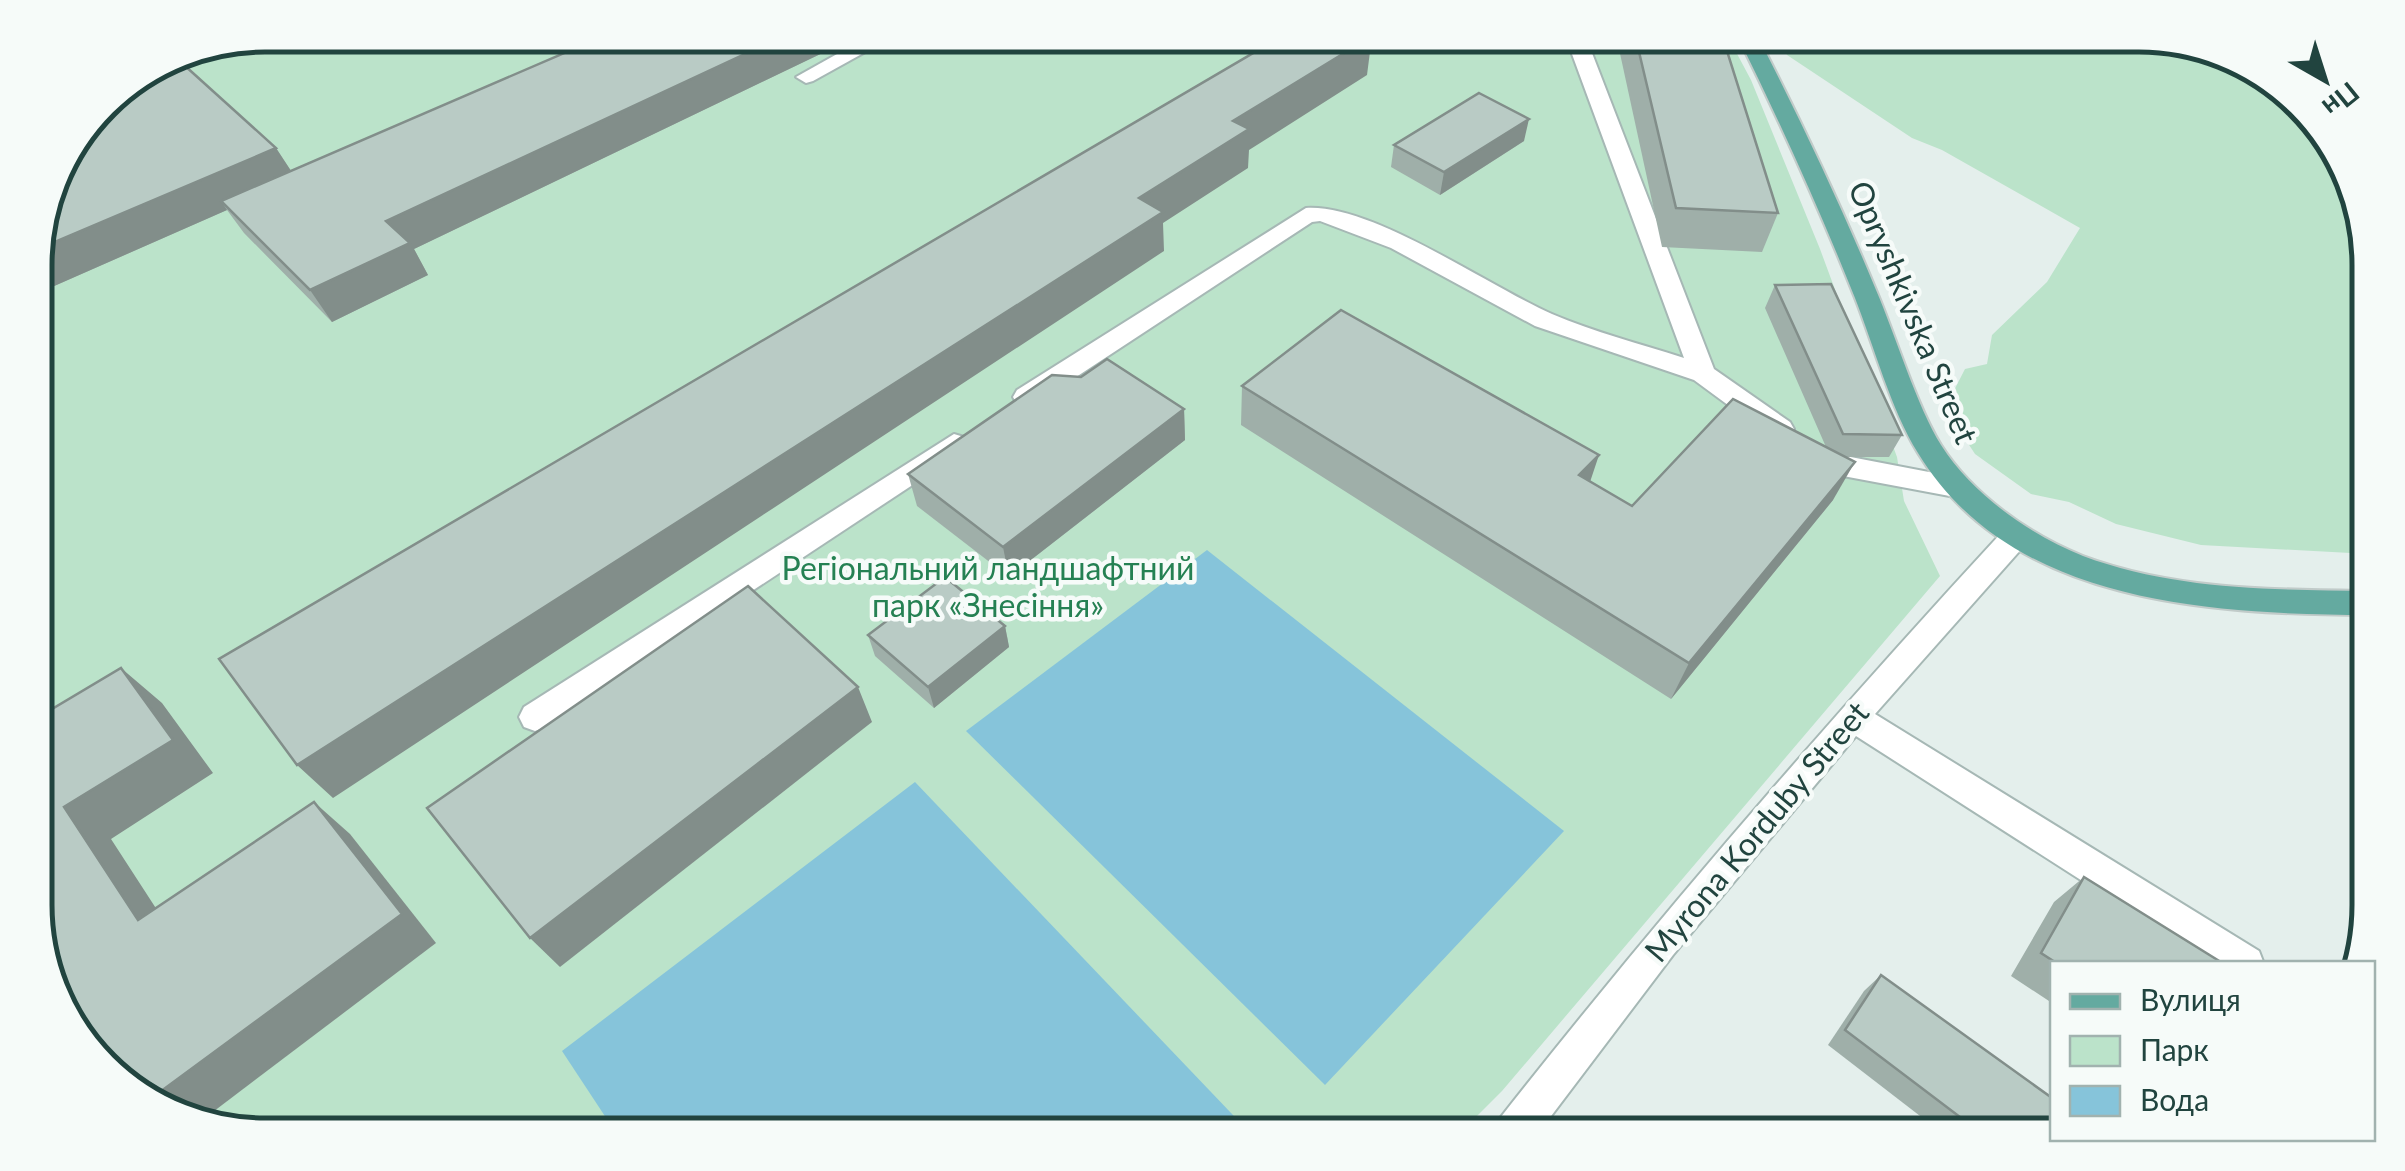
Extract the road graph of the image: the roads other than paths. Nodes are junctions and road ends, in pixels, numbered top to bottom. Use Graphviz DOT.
graph roads {
  1 [pos="854,52"];
  2 [pos="1581,52"];
  3 [pos="1756,52"];
  4 [pos="806,77"];
  5 [pos="1703,374"];
  6 [pos="1011,407"];
  7 [pos="978,428"];
  8 [pos="1955,486"];
  9 [pos="2014,538"];
  10 [pos="2352,603"];
  11 [pos="535,717"];
  12 [pos="1852,717"];
  13 [pos="2241,961"];
  14 [pos="1526,1118"];
  1 -- 4 [label="street"];
  2 -- 5 [label="street"];
  3 -- 8 [label="main road, Opryshkivska Street"];
  5 -- 6 [label="street"];
  5 -- 8 [label="street"];
  7 -- 11 [label="street"];
  8 -- 9 [label="main road, Opryshkivska Street"];
  9 -- 10 [label="main road, Opryshkivska Street"];
  9 -- 12 [label="street, Myrona Korduby Street"];
  12 -- 13 [label="street"];
  12 -- 14 [label="street, Myrona Korduby Street"];
}
